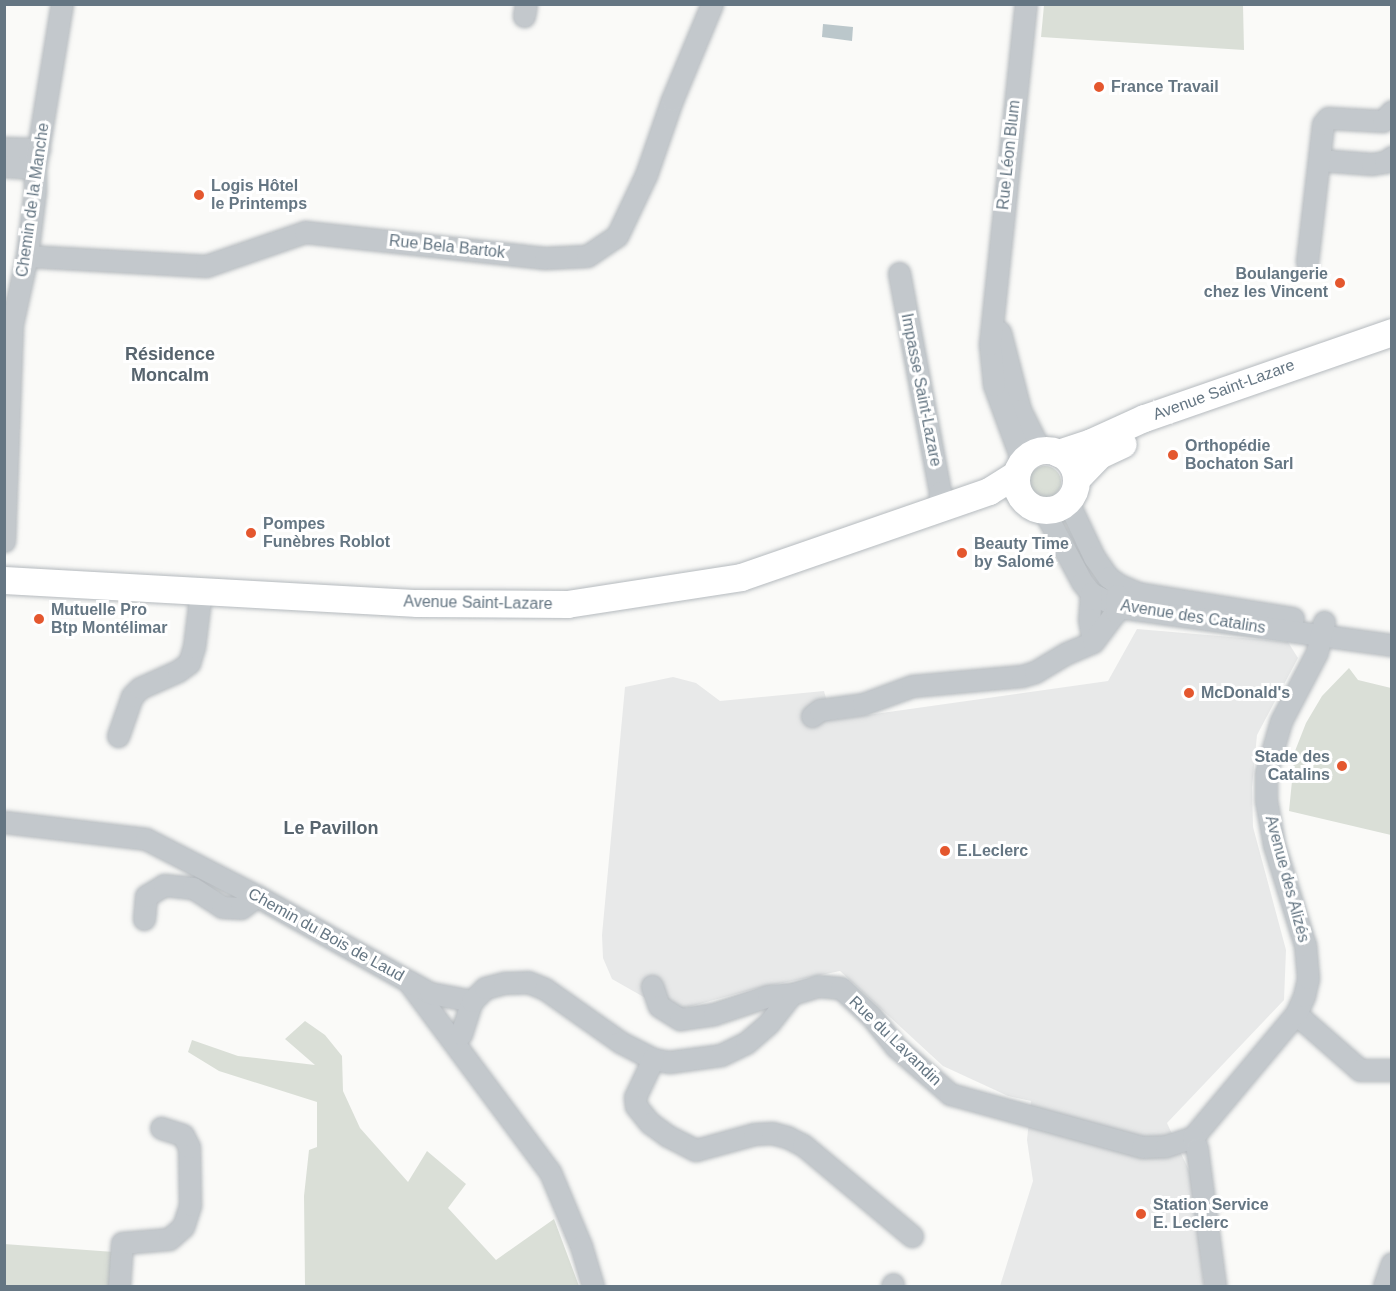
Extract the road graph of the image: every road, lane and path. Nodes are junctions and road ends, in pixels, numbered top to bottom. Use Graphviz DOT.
graph roads {
  1 [pos="62,4"];
  2 [pos="711,4"];
  3 [pos="1026,4"];
  4 [pos="1390,117"];
  5 [pos="4,148"];
  6 [pos="1392,157"];
  7 [pos="37,159"];
  8 [pos="1319,160"];
  9 [pos="4,166"];
  10 [pos="27,256"];
  11 [pos="1307,262"];
  12 [pos="899,273"];
  13 [pos="1392,332"];
  14 [pos="1392,344"];
  15 [pos="1034,459"];
  16 [pos="1053,498"];
  17 [pos="939,507"];
  18 [pos="4,540"];
  19 [pos="1108,578"];
  20 [pos="4,580"];
  21 [pos="201,591"];
  22 [pos="1091,593"];
  23 [pos="1118,608"];
  24 [pos="1323,629"];
  25 [pos="1392,634"];
  26 [pos="1093,642"];
  27 [pos="1392,645"];
  28 [pos="812,716"];
  29 [pos="118,736"];
  30 [pos="4,822"];
  31 [pos="257,896"];
  32 [pos="144,919"];
  33 [pos="408,981"];
  34 [pos="652,986"];
  35 [pos="792,994"];
  36 [pos="472,1001"];
  37 [pos="1296,1014"];
  38 [pos="454,1041"];
  39 [pos="653,1059"];
  40 [pos="1392,1070"];
  41 [pos="161,1128"];
  42 [pos="1193,1137"];
  43 [pos="912,1236"];
  44 [pos="1392,1263"];
  45 [pos="119,1287"];
  46 [pos="594,1287"];
  47 [pos="1215,1287"];
  48 [pos="1384,1287"];
  1 -- 7 [label="street, Chemin de la Manche"];
  2 -- 10 [label="street, Rue Bela Bartok"];
  3 -- 15 [label="street, Rue Léon Blum"];
  4 -- 8 [label="street"];
  5 -- 7 [label="street"];
  6 -- 8 [label="street"];
  7 -- 9 [label="street"];
  7 -- 10 [label="street, Chemin de la Manche"];
  8 -- 11 [label="street"];
  10 -- 18 [label="street, Chemin de la Manche"];
  12 -- 17 [label="street, Impasse Saint-Lazare"];
  13 -- 15 [label="main road, Avenue Saint-Lazare"];
  14 -- 16 [label="main road, Avenue Saint-Lazare"];
  15 -- 16 [label="main road"];
  15 -- 16 [label="main road"];
  15 -- 17 [label="main road, Avenue Saint-Lazare"];
  16 -- 17 [label="main road, Avenue Saint-Lazare"];
  16 -- 19 [label="street, Avenue des Catalins"];
  16 -- 22 [label="street, Avenue des Catalins"];
  17 -- 21 [label="main road, Avenue Saint-Lazare"];
  19 -- 23 [label="street"];
  19 -- 24 [label="street, Avenue des Catalins"];
  20 -- 21 [label="main road, Avenue Saint-Lazare"];
  21 -- 29 [label="street"];
  22 -- 23 [label="street, Avenue des Catalins"];
  22 -- 26 [label="street"];
  23 -- 24 [label="street, Avenue des Catalins"];
  23 -- 26 [label="street"];
  24 -- 25 [label="street, Avenue des Catalins"];
  24 -- 27 [label="street, Avenue des Catalins"];
  24 -- 37 [label="street, Avenue des Alizés"];
  26 -- 28 [label="street"];
  30 -- 31 [label="street, Chemin du Bois de Laud"];
  31 -- 32 [label="street"];
  31 -- 33 [label="street, Chemin du Bois de Laud"];
  33 -- 36 [label="street"];
  33 -- 38 [label="street, Chemin du Bois de Laud"];
  34 -- 35 [label="street, Rue du Lavandin"];
  35 -- 39 [label="street"];
  35 -- 42 [label="street, Rue du Lavandin"];
  36 -- 38 [label="street"];
  36 -- 39 [label="street"];
  37 -- 40 [label="street"];
  37 -- 42 [label="street, Avenue des Alizés"];
  38 -- 46 [label="street, Chemin du Bois de Laud"];
  39 -- 43 [label="street"];
  41 -- 45 [label="street"];
  42 -- 47 [label="street"];
  44 -- 48 [label="street"];
}
